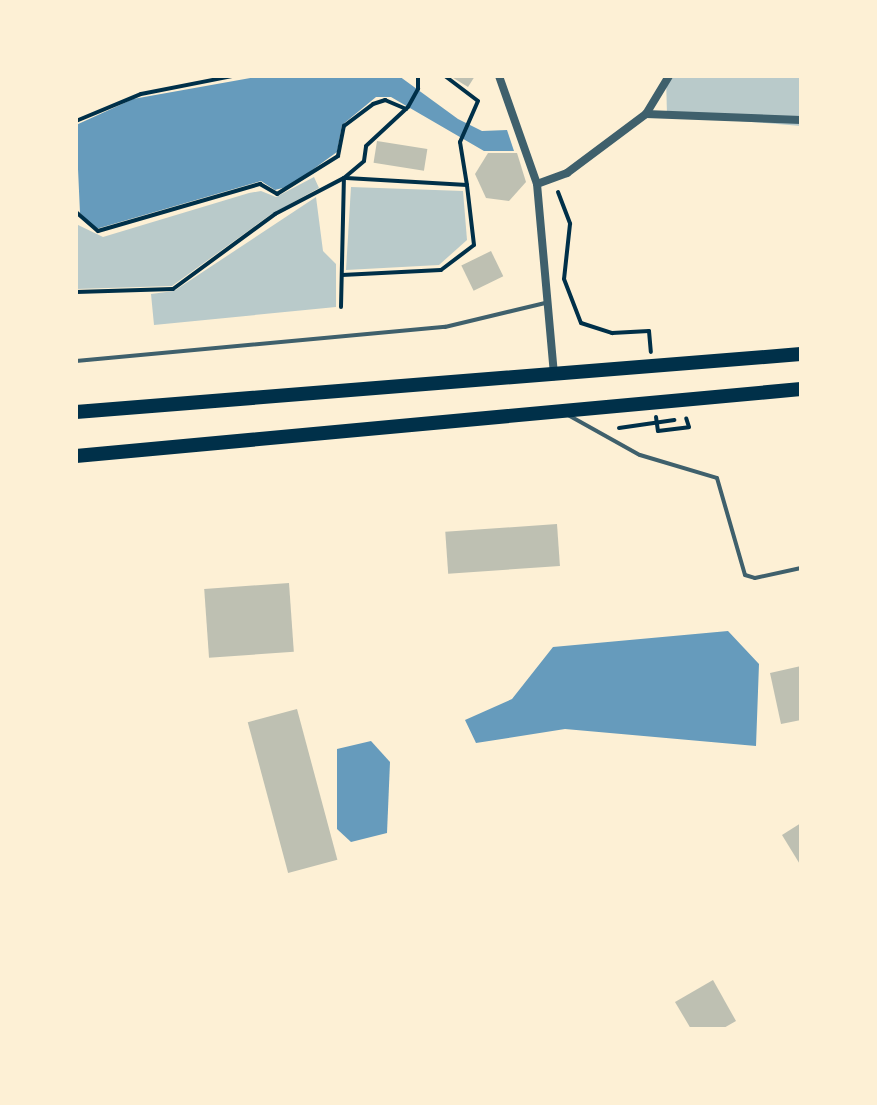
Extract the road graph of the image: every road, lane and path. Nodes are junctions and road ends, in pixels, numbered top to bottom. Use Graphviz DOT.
graph roads {
  1 [pos="233,76"];
  2 [pos="418,76"];
  3 [pos="445,76"];
  4 [pos="499,76"];
  5 [pos="669,76"];
  6 [pos="407,108"];
  7 [pos="646,114"];
  8 [pos="801,120"];
  9 [pos="76,121"];
  10 [pos="344,178"];
  11 [pos="553,178"];
  12 [pos="537,184"];
  13 [pos="467,185"];
  14 [pos="76,212"];
  15 [pos="342,275"];
  16 [pos="76,292"];
  17 [pos="548,303"];
  18 [pos="341,307"];
  19 [pos="649,331"];
  20 [pos="801,354"];
  21 [pos="76,361"];
  22 [pos="554,377"];
  23 [pos="801,389"];
  24 [pos="76,412"];
  25 [pos="562,412"];
  26 [pos="658,431"];
  27 [pos="596,432"];
  28 [pos="76,456"];
  29 [pos="801,568"];
  1 -- 9 [label="path"];
  2 -- 6 [label="path"];
  3 -- 13 [label="path"];
  4 -- 12 [label="street"];
  5 -- 7 [label="street"];
  6 -- 10 [label="path"];
  6 -- 14 [label="path"];
  7 -- 8 [label="street"];
  7 -- 11 [label="street"];
  10 -- 13 [label="path"];
  10 -- 15 [label="path"];
  10 -- 16 [label="path"];
  11 -- 12 [label="street"];
  11 -- 19 [label="path"];
  12 -- 17 [label="street"];
  13 -- 15 [label="path"];
  15 -- 18 [label="path"];
  17 -- 21 [label="lane"];
  17 -- 22 [label="street"];
  20 -- 22 [label="main road"];
  22 -- 24 [label="main road"];
  23 -- 25 [label="main road"];
  25 -- 27 [label="lane"];
  25 -- 28 [label="main road"];
  26 -- 27 [label="path"];
  27 -- 29 [label="lane"];
}
